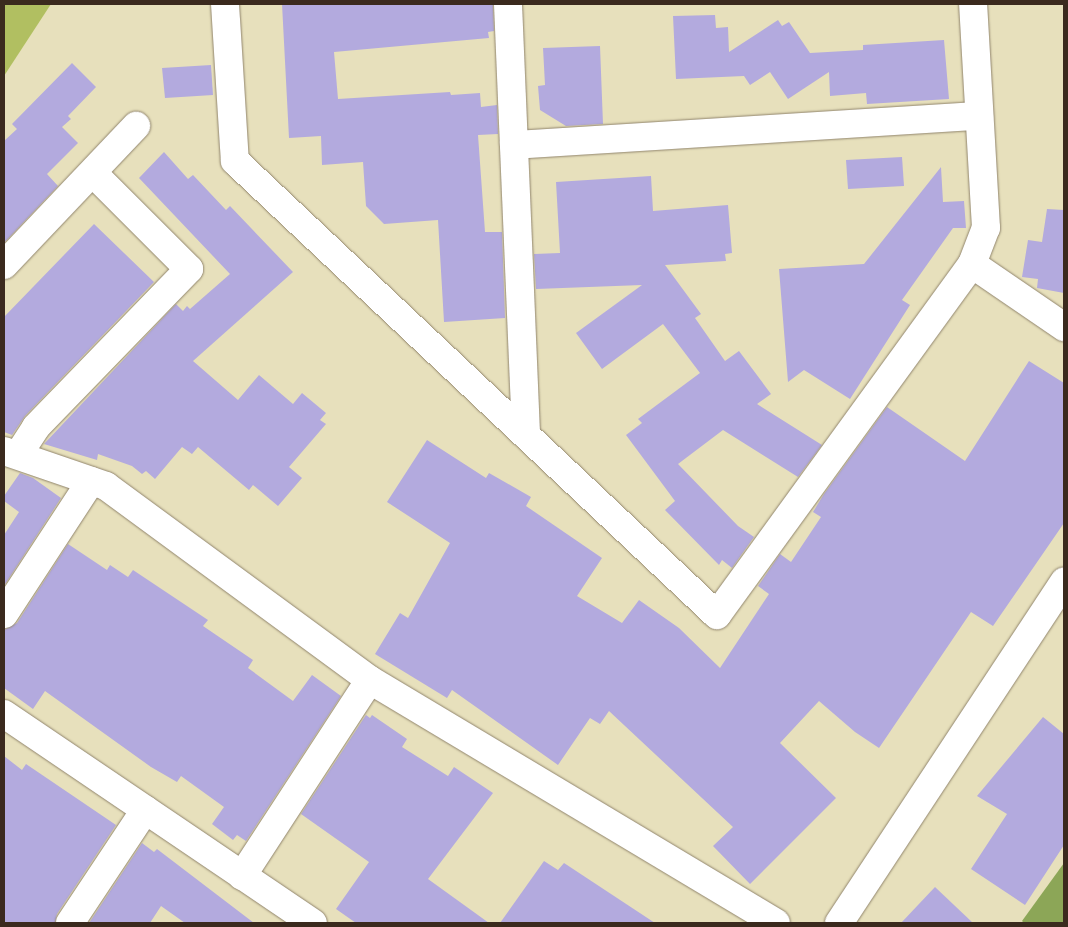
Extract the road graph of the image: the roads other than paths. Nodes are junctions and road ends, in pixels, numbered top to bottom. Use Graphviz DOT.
graph roads {
  1 [pos="225,4"];
  2 [pos="508,4"];
  3 [pos="973,4"];
  4 [pos="979,116"];
  5 [pos="136,126"];
  6 [pos="514,144"];
  7 [pos="93,173"];
  8 [pos="972,264"];
  9 [pos="4,266"];
  10 [pos="1064,327"];
  11 [pos="526,435"];
  12 [pos="11,453"];
  13 [pos="91,481"];
  14 [pos="1064,582"];
  15 [pos="4,614"];
  16 [pos="370,680"];
  17 [pos="4,714"];
  18 [pos="145,810"];
  19 [pos="242,876"];
  20 [pos="70,923"];
  21 [pos="313,923"];
  22 [pos="776,923"];
  23 [pos="839,923"];
  1 -- 11 [label="street"];
  2 -- 6 [label="street"];
  3 -- 4 [label="street"];
  4 -- 6 [label="street"];
  4 -- 8 [label="street"];
  5 -- 7 [label="street"];
  6 -- 11 [label="street"];
  7 -- 9 [label="street"];
  7 -- 12 [label="street"];
  8 -- 10 [label="street"];
  8 -- 11 [label="street"];
  12 -- 13 [label="street"];
  13 -- 15 [label="street"];
  13 -- 16 [label="street"];
  14 -- 23 [label="street"];
  16 -- 19 [label="street"];
  16 -- 22 [label="street"];
  17 -- 18 [label="street"];
  18 -- 19 [label="street"];
  18 -- 20 [label="street"];
  19 -- 21 [label="street"];
}
